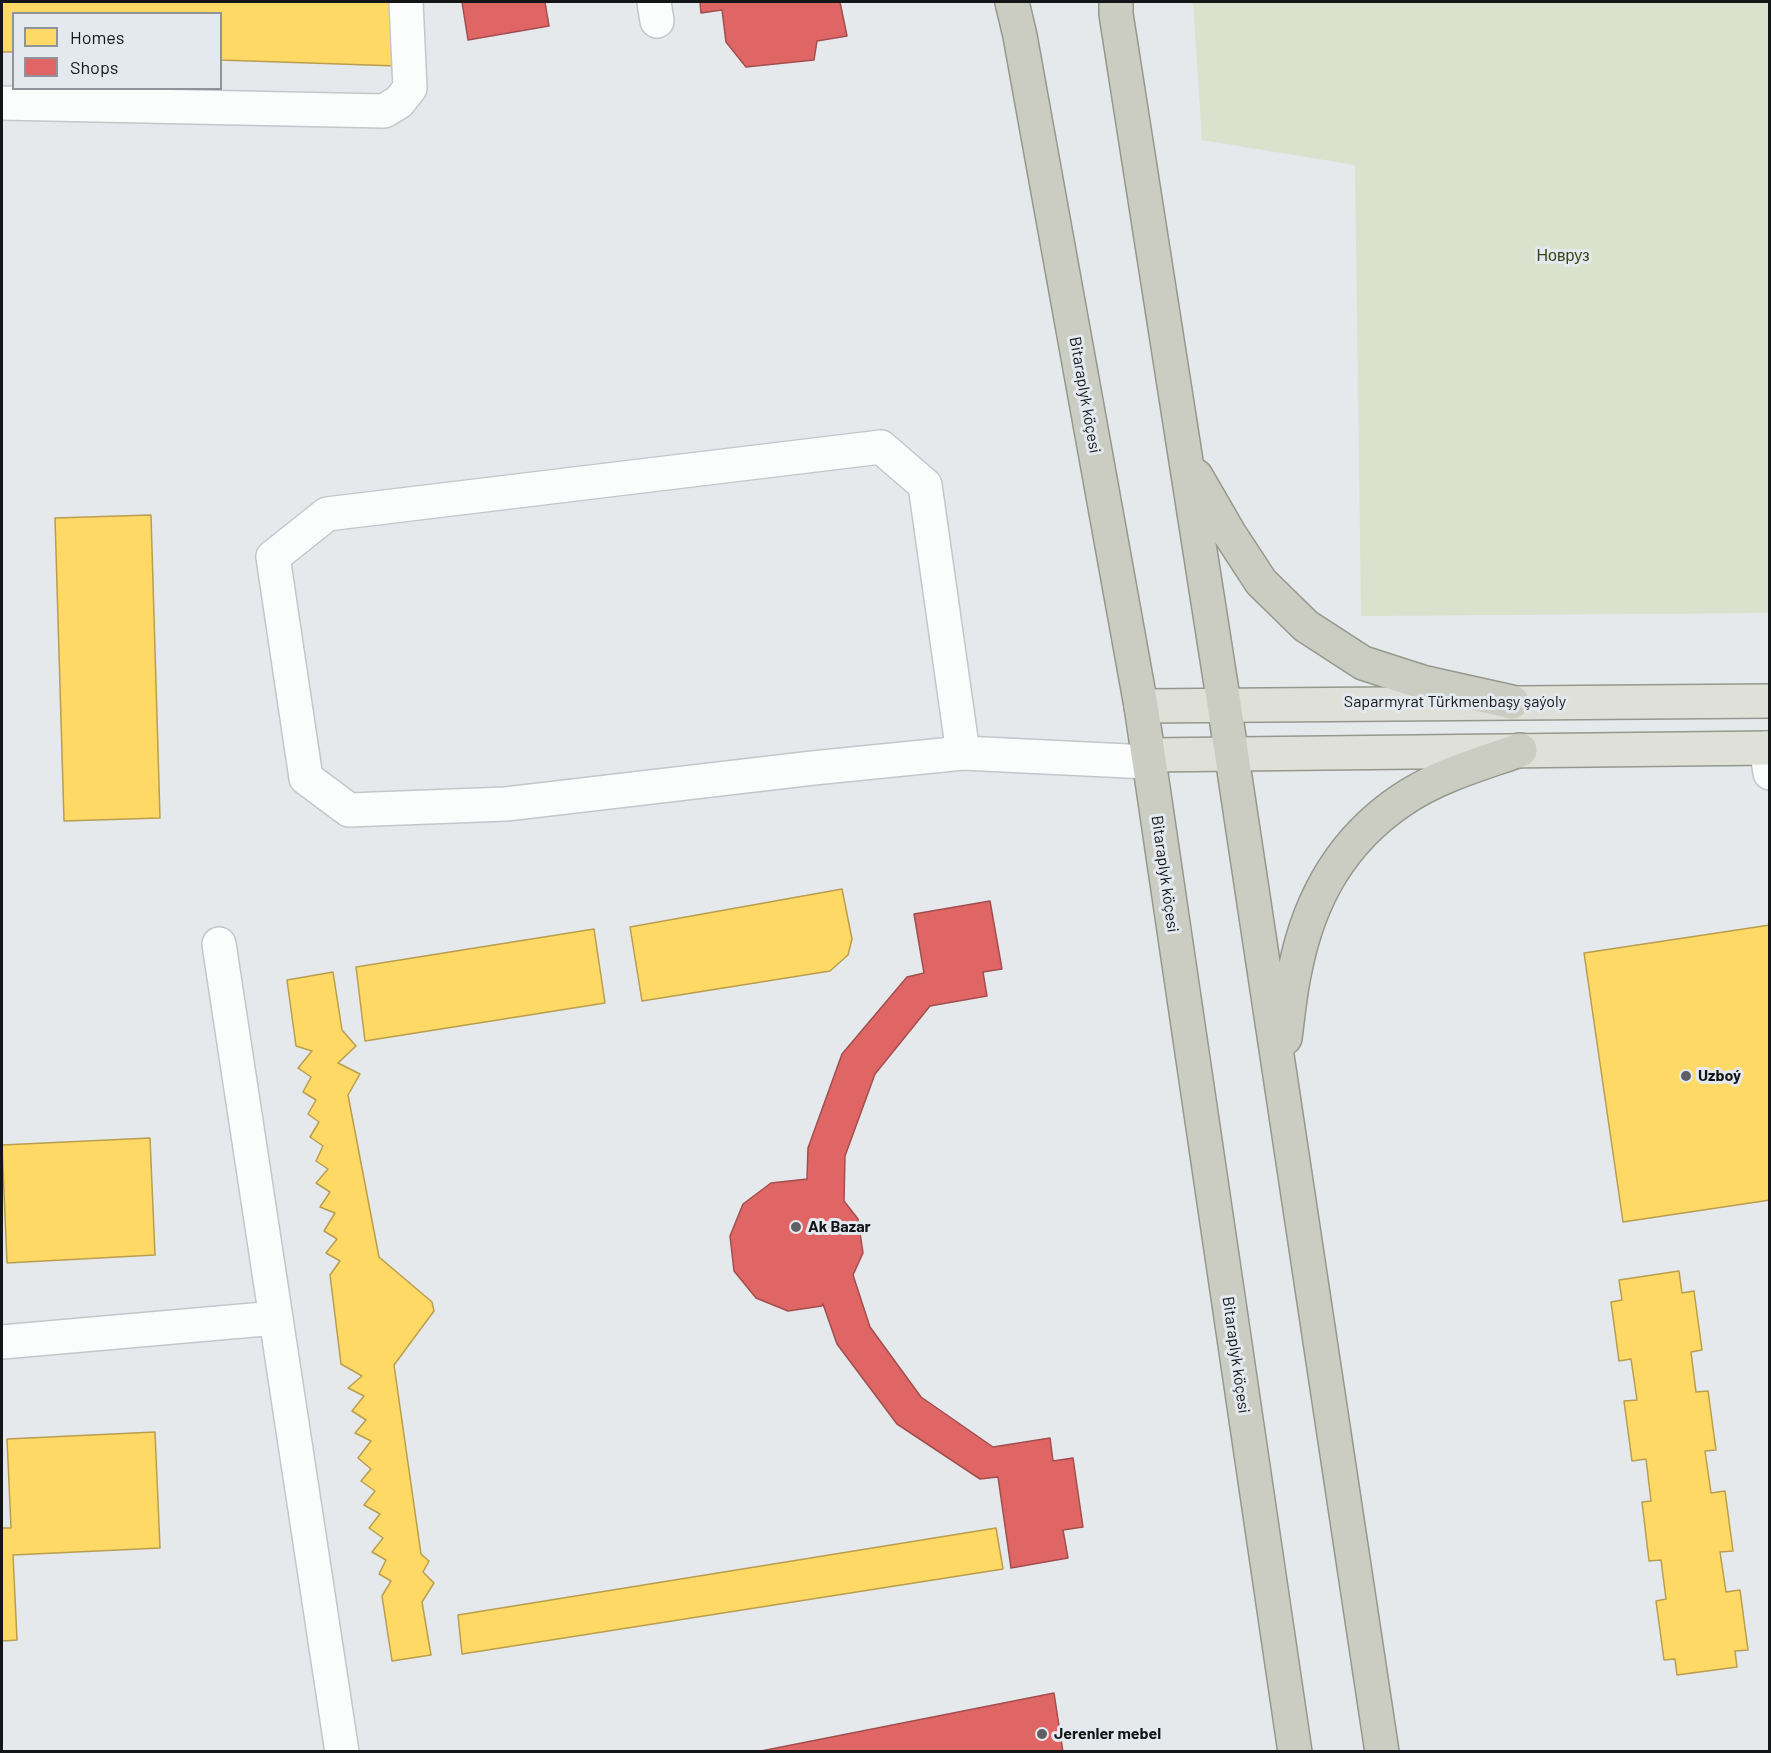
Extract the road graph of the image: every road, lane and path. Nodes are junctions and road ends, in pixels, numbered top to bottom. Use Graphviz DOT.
graph roads {
  1 [pos="406,2"];
  2 [pos="1012,2"];
  3 [pos="1116,2"];
  4 [pos="2,103"];
  5 [pos="1186,458"];
  6 [pos="1770,701"];
  7 [pos="1512,702"];
  8 [pos="1224,704"];
  9 [pos="1141,705"];
  10 [pos="1520,750"];
  11 [pos="963,753"];
  12 [pos="1232,754"];
  13 [pos="1768,756"];
  14 [pos="1148,758"];
  15 [pos="219,944"];
  16 [pos="1280,1076"];
  17 [pos="276,1318"];
  18 [pos="2,1342"];
  19 [pos="342,1752"];
  20 [pos="1295,1752"];
  21 [pos="1382,1752"];
  1 -- 4 [label="street"];
  2 -- 9 [label="highway, Bitaraplyk köçesi"];
  3 -- 5 [label="highway"];
  5 -- 7 [label="highway"];
  5 -- 8 [label="highway"];
  6 -- 7 [label="main road, Saparmyrat Türkmenbaşy şaýoly"];
  7 -- 8 [label="main road, Saparmyrat Türkmenbaşy şaýoly"];
  8 -- 9 [label="main road, Saparmyrat Türkmenbaşy şaýoly"];
  8 -- 12 [label="highway"];
  9 -- 14 [label="highway, Bitaraplyk köçesi"];
  10 -- 12 [label="main road"];
  10 -- 13 [label="main road"];
  10 -- 16 [label="highway"];
  11 -- 11 [label="street"];
  11 -- 14 [label="street"];
  12 -- 14 [label="main road"];
  12 -- 16 [label="highway"];
  14 -- 20 [label="highway, Bitaraplyk köçesi"];
  15 -- 17 [label="street"];
  16 -- 21 [label="highway"];
  17 -- 18 [label="street"];
  17 -- 19 [label="street"];
}
